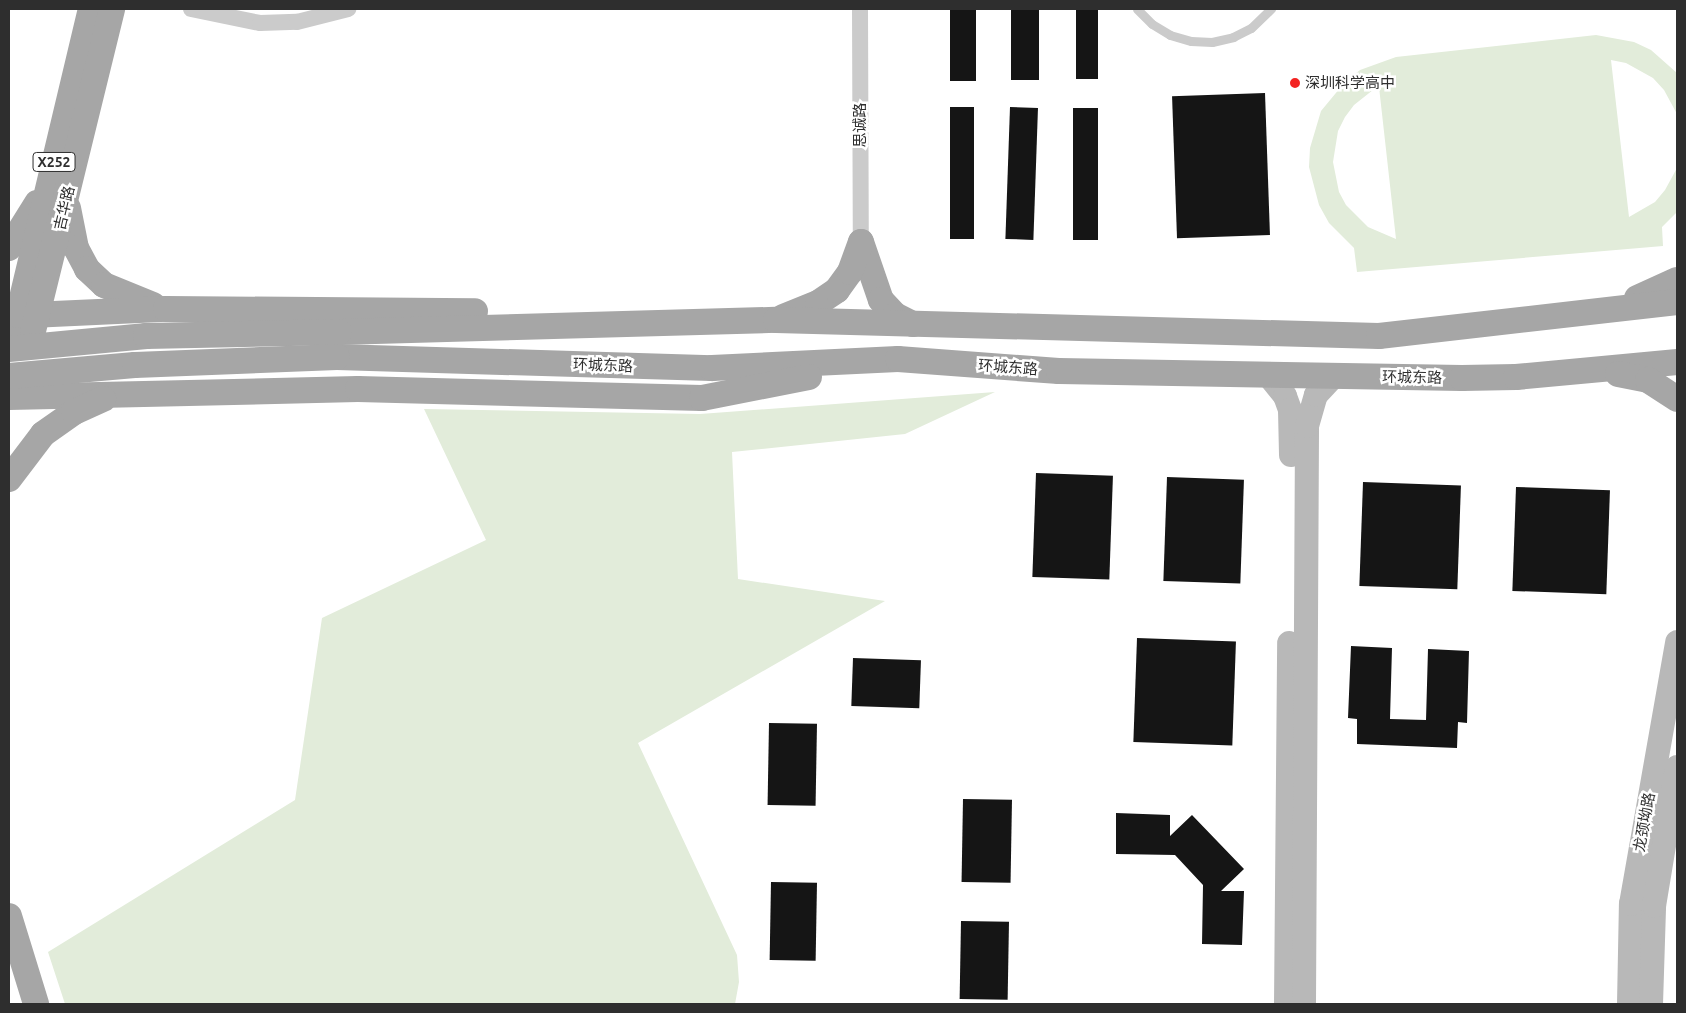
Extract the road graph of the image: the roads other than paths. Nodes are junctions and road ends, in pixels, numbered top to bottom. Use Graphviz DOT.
graph roads {
  1 [pos="91,9"];
  2 [pos="112,9"];
  3 [pos="191,9"];
  4 [pos="348,9"];
  5 [pos="860,9"];
  6 [pos="1137,9"];
  7 [pos="1271,9"];
  8 [pos="58,191"];
  9 [pos="860,242"];
  10 [pos="9,248"];
  11 [pos="1677,280"];
  12 [pos="1677,302"];
  13 [pos="166,310"];
  14 [pos="1560,313"];
  15 [pos="18,320"];
  16 [pos="776,320"];
  17 [pos="914,324"];
  18 [pos="9,349"];
  19 [pos="898,359"];
  20 [pos="1677,362"];
  21 [pos="1603,371"];
  22 [pos="1268,375"];
  23 [pos="1334,376"];
  24 [pos="9,393"];
  25 [pos="128,393"];
  26 [pos="1677,399"];
  27 [pos="9,479"];
  28 [pos="1677,642"];
  29 [pos="1677,767"];
  30 [pos="9,916"];
  31 [pos="36,1004"];
  32 [pos="1286,1004"];
  33 [pos="1304,1004"];
  34 [pos="1629,1004"];
  35 [pos="1651,1004"];
  1 -- 8 [label="main road, 吉华路 / X252"];
  2 -- 8 [label="main road, 吉华路 / X252"];
  3 -- 4 [label="street"];
  5 -- 9 [label="street, 思诚路"];
  6 -- 7 [label="lane"];
  8 -- 10 [label="main road"];
  8 -- 13 [label="main road"];
  8 -- 15 [label="main road, 吉华路 / X252"];
  9 -- 16 [label="main road"];
  9 -- 17 [label="main road"];
  11 -- 14 [label="main road"];
  12 -- 14 [label="main road"];
  13 -- 15 [label="main road"];
  13 -- 16 [label="main road"];
  14 -- 17 [label="main road"];
  15 -- 24 [label="main road, 吉华路"];
  16 -- 17 [label="main road"];
  16 -- 18 [label="main road, bridge"];
  19 -- 22 [label="main road, 环城东路"];
  19 -- 24 [label="main road, 环城东路, bridge"];
  19 -- 25 [label="main road"];
  20 -- 21 [label="main road, 环城东路"];
  21 -- 23 [label="main road, 环城东路"];
  21 -- 26 [label="main road"];
  22 -- 23 [label="main road, 环城东路"];
  22 -- 32 [label="street"];
  23 -- 33 [label="street"];
  24 -- 25 [label="main road"];
  25 -- 27 [label="main road"];
  28 -- 34 [label="street, 龙颈坳路"];
  29 -- 35 [label="street, 龙颈坳路"];
  30 -- 31 [label="main road"];
}
